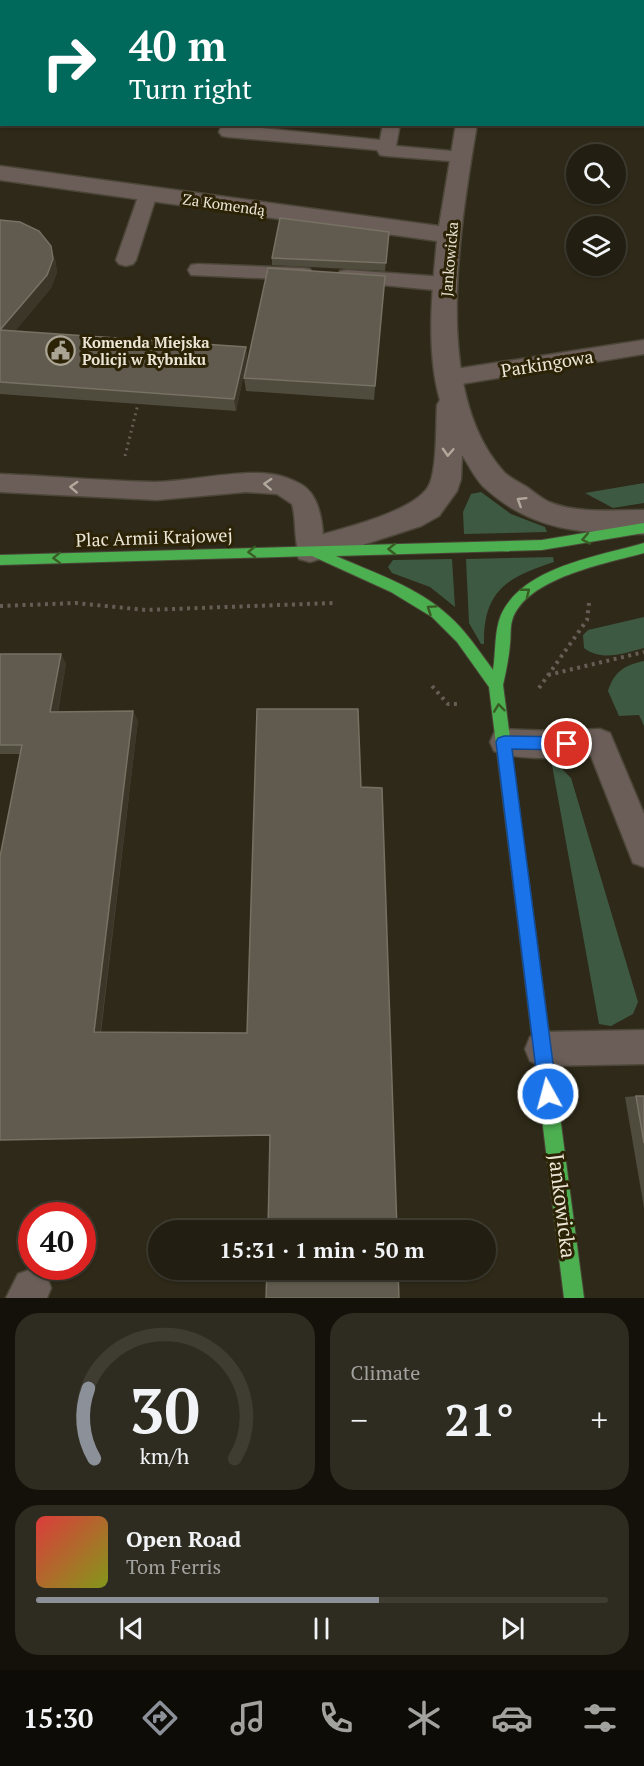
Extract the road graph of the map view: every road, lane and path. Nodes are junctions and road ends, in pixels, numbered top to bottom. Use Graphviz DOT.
graph roads {
  1 [pos="230,126"];
  2 [pos="392,126"];
  3 [pos="467,126"];
  4 [pos="385,153"];
  5 [pos="461,163"];
  6 [pos="0,173"];
  7 [pos="148,194"];
  8 [pos="449,236"];
  9 [pos="126,260"];
  10 [pos="198,270"];
  11 [pos="445,284"];
  12 [pos="644,347"];
  13 [pos="450,386"];
  14 [pos="138,404"];
  15 [pos="124,460"];
  16 [pos="0,483"];
  17 [pos="644,522"];
  18 [pos="644,528"];
  19 [pos="644,548"];
  20 [pos="310,550"];
  21 [pos="0,560"];
  22 [pos="587,598"];
  23 [pos="340,605"];
  24 [pos="0,606"];
  25 [pos="644,652"];
  26 [pos="548,675"];
  27 [pos="538,679"];
  28 [pos="496,685"];
  29 [pos="432,686"];
  30 [pos="536,692"];
  31 [pos="460,704"];
  32 [pos="504,742"];
  33 [pos="644,852"];
  34 [pos="644,1047"];
  35 [pos="543,1049"];
  36 [pos="574,1298"];
  1 -- 4 [label="lane"];
  2 -- 4 [label="lane"];
  3 -- 5 [label="street, Jankowicka"];
  4 -- 5 [label="lane"];
  5 -- 8 [label="street, Jankowicka"];
  6 -- 7 [label="street, Za Komendą"];
  7 -- 8 [label="street, Za Komendą"];
  7 -- 9 [label="lane"];
  8 -- 11 [label="street, Jankowicka"];
  10 -- 11 [label="lane"];
  11 -- 13 [label="street, Jankowicka"];
  12 -- 13 [label="lane, Parkingowa"];
  17 -- 13 [label="street, one-way"];
  13 -- 20 [label="street, one-way"];
  14 -- 15 [label="path"];
  20 -- 16 [label="lane, one-way"];
  18 -- 20 [label="street, Plac Armii Krajowej, one-way"];
  28 -- 19 [label="street, one-way"];
  20 -- 21 [label="street, Plac Armii Krajowej, one-way"];
  28 -- 20 [label="street, one-way"];
  22 -- 26 [label="path"];
  23 -- 24 [label="path"];
  25 -- 26 [label="path"];
  26 -- 27 [label="path"];
  26 -- 30 [label="path"];
  32 -- 28 [label="street, Jankowicka, one-way"];
  29 -- 31 [label="path"];
  32 -- 33 [label="lane"];
  32 -- 35 [label="street, Jankowicka"];
  34 -- 35 [label="lane"];
  35 -- 36 [label="street, Jankowicka"];
}
